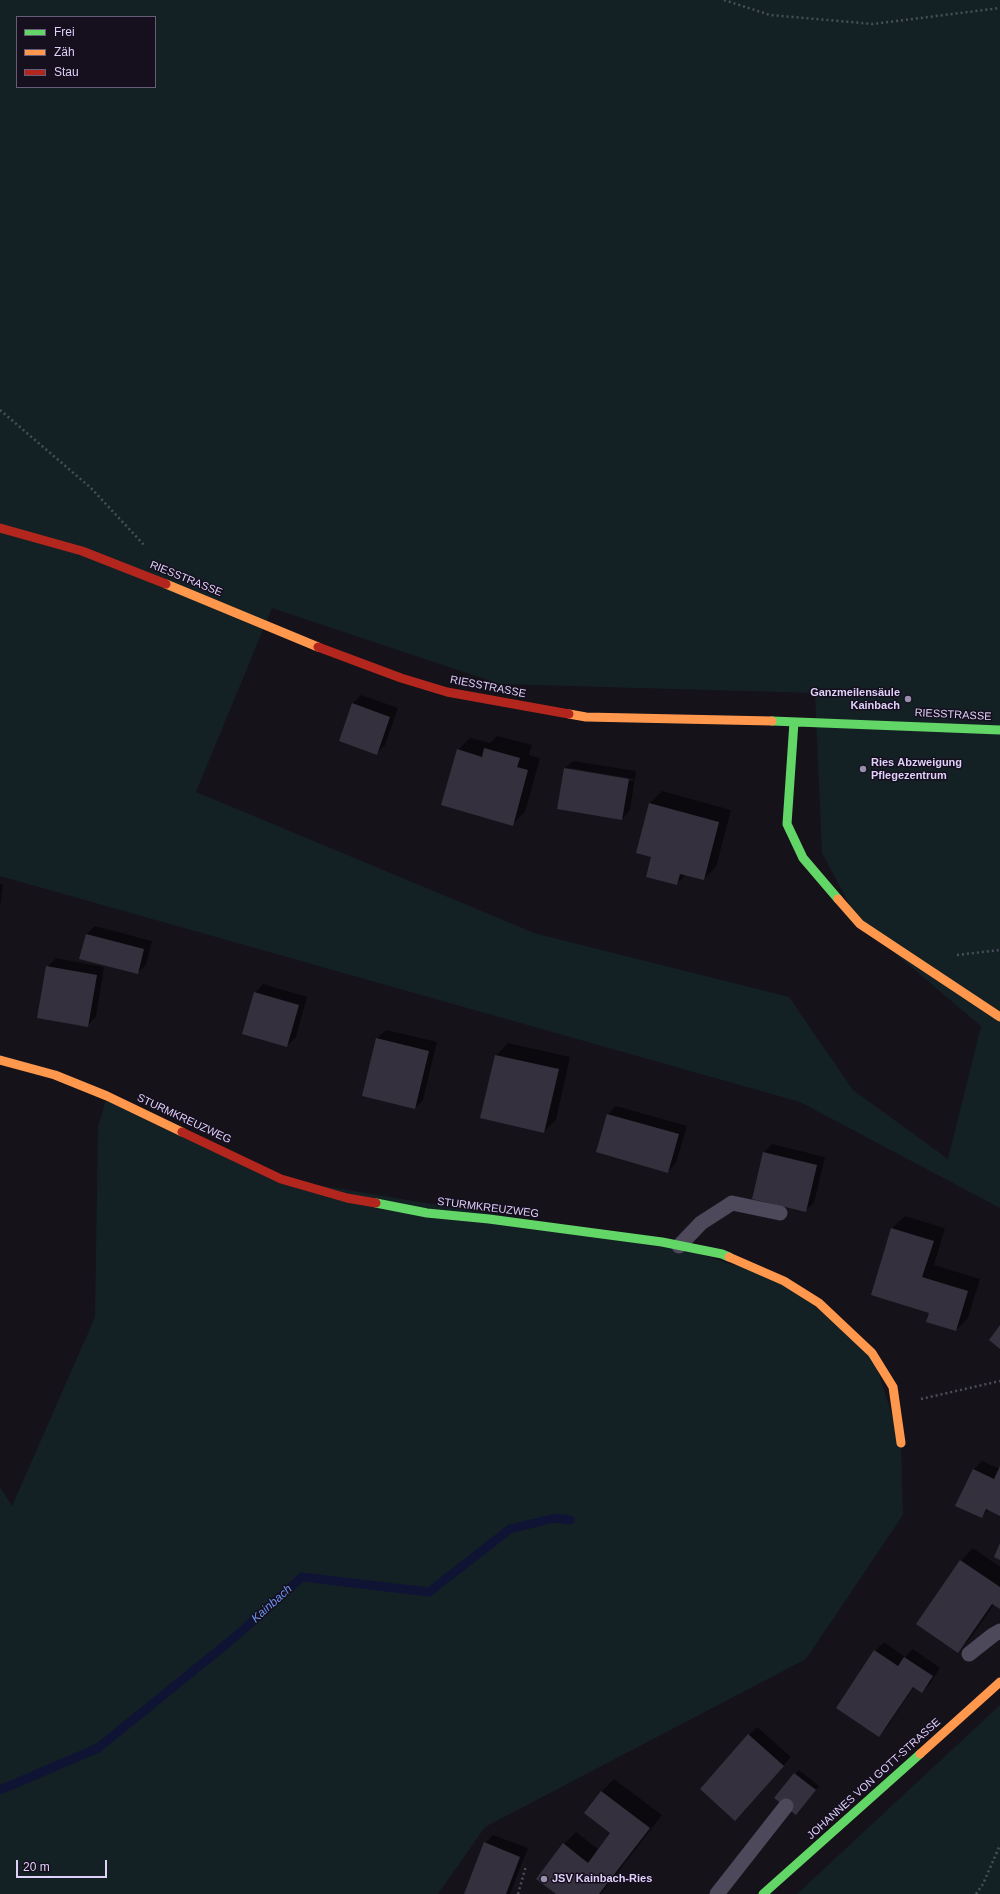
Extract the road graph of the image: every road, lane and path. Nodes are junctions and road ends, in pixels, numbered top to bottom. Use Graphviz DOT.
graph roads {
  1 [pos="724,0"];
  2 [pos="1000,8"];
  3 [pos="0,410"];
  4 [pos="0,528"];
  5 [pos="146,546"];
  6 [pos="794,722"];
  7 [pos="1000,730"];
  8 [pos="1000,1017"];
  9 [pos="0,1060"];
  10 [pos="780,1213"];
  11 [pos="679,1246"];
  12 [pos="1000,1381"];
  13 [pos="895,1405"];
  14 [pos="901,1443"];
  15 [pos="1000,1631"];
  16 [pos="969,1654"];
  17 [pos="1000,1682"];
  18 [pos="786,1806"];
  19 [pos="1000,1845"];
  20 [pos="526,1866"];
  21 [pos="518,1894"];
  22 [pos="717,1894"];
  23 [pos="763,1894"];
  24 [pos="976,1894"];
  1 -- 2 [label="path"];
  3 -- 5 [label="path"];
  4 -- 6 [label="street, RIESSTRASSE"];
  6 -- 7 [label="street, RIESSTRASSE"];
  6 -- 8 [label="street"];
  9 -- 11 [label="street, STURMKREUZWEG"];
  10 -- 11 [label="lane"];
  11 -- 13 [label="street, STURMKREUZWEG"];
  12 -- 13 [label="path"];
  13 -- 14 [label="street, STURMKREUZWEG"];
  15 -- 16 [label="lane"];
  17 -- 23 [label="street, JOHANNES VON GOTT-STRASSE"];
  18 -- 22 [label="lane"];
  19 -- 24 [label="path"];
  20 -- 21 [label="path"];
}
